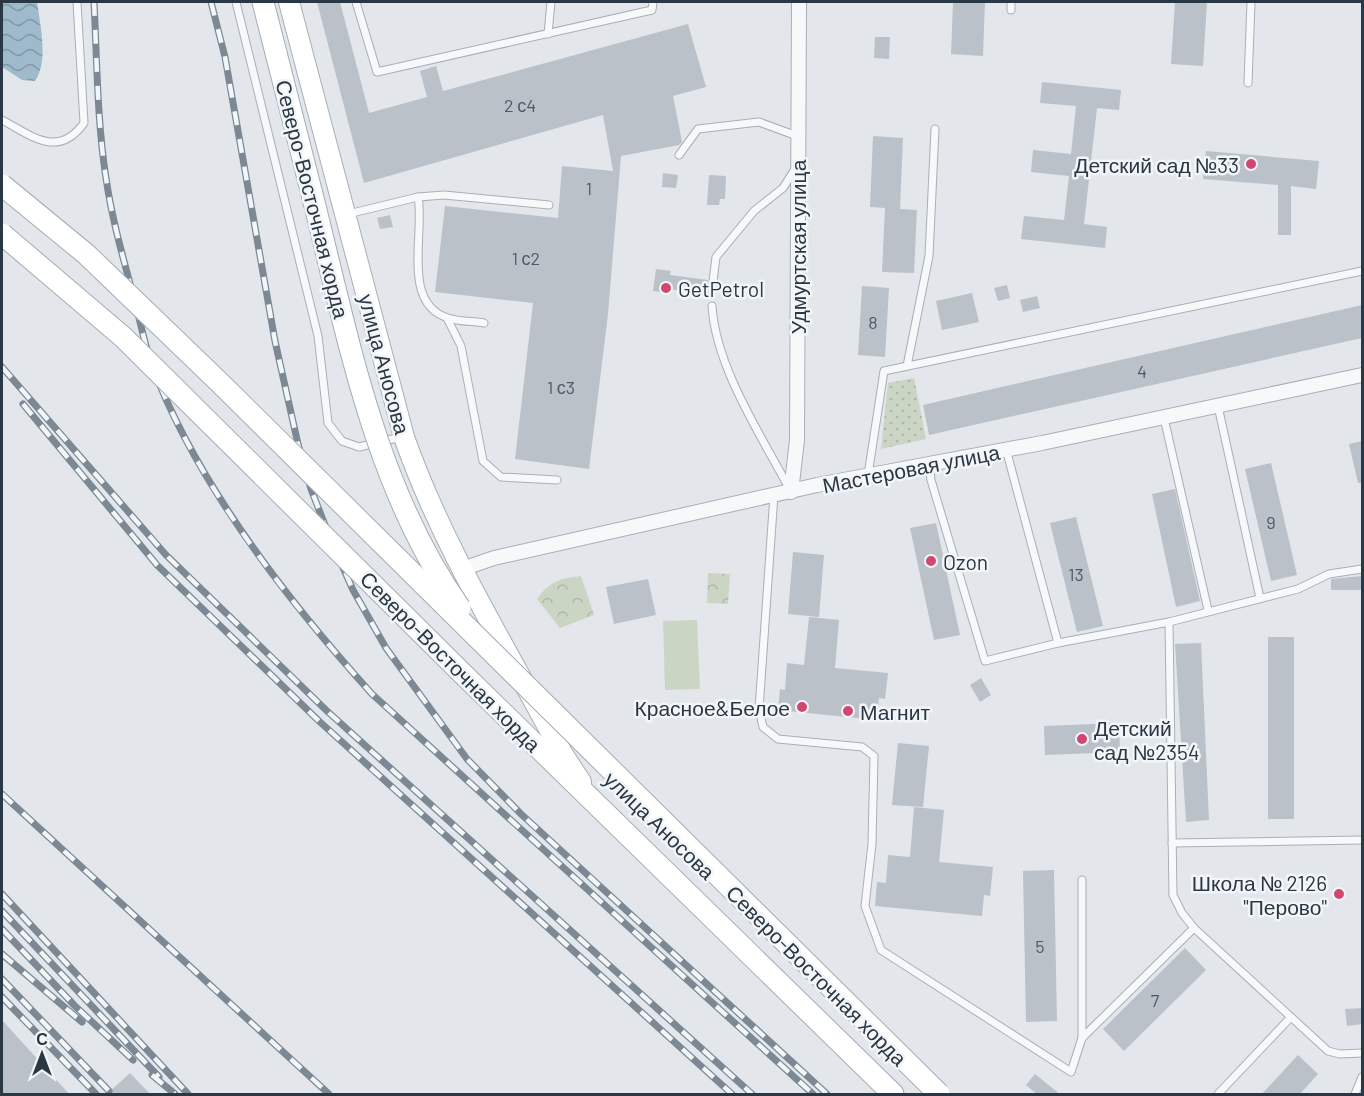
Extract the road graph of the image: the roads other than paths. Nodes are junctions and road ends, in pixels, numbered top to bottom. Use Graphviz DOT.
graph roads {
  1 [pos="77,2"];
  2 [pos="236,2"];
  3 [pos="263,2"];
  4 [pos="289,2"];
  5 [pos="356,2"];
  6 [pos="551,2"];
  7 [pos="653,2"];
  8 [pos="799,2"];
  9 [pos="1251,2"];
  10 [pos="548,34"];
  11 [pos="1248,83"];
  12 [pos="2,120"];
  13 [pos="935,129"];
  14 [pos="797,136"];
  15 [pos="679,155"];
  16 [pos="797,167"];
  17 [pos="2,185"];
  18 [pos="418,197"];
  19 [pos="549,205"];
  20 [pos="345,214"];
  21 [pos="2,234"];
  22 [pos="1362,271"];
  23 [pos="712,290"];
  24 [pos="712,306"];
  25 [pos="447,318"];
  26 [pos="484,323"];
  27 [pos="908,366"];
  28 [pos="1362,375"];
  29 [pos="1218,406"];
  30 [pos="1164,418"];
  31 [pos="404,437"];
  32 [pos="1006,449"];
  33 [pos="929,464"];
  34 [pos="867,478"];
  35 [pos="557,480"];
  36 [pos="791,492"];
  37 [pos="774,495"];
  38 [pos="462,569"];
  39 [pos="1362,569"];
  40 [pos="1260,598"];
  41 [pos="1208,610"];
  42 [pos="1169,622"];
  43 [pos="1058,643"];
  44 [pos="492,652"];
  45 [pos="537,706"];
  46 [pos="1362,840"];
  47 [pos="1172,843"];
  48 [pos="1082,880"];
  49 [pos="1194,928"];
  50 [pos="1291,1017"];
  51 [pos="1082,1038"];
  52 [pos="1362,1053"];
  53 [pos="1362,1077"];
  54 [pos="893,1095"];
  55 [pos="904,1095"];
  56 [pos="939,1095"];
  57 [pos="1218,1095"];
  58 [pos="1355,1095"];
  1 -- 12 [label="lane"];
  2 -- 31 [label="lane"];
  3 -- 44 [label="main road, Северо-Восточная хорда, bridge"];
  4 -- 20 [label="street, улица Аносова"];
  5 -- 10 [label="lane"];
  6 -- 10 [label="lane"];
  7 -- 10 [label="lane"];
  8 -- 14 [label="street, Удмуртская улица"];
  9 -- 11 [label="lane"];
  13 -- 27 [label="lane"];
  14 -- 15 [label="lane"];
  14 -- 16 [label="street, Удмуртская улица"];
  16 -- 23 [label="lane"];
  16 -- 36 [label="street, Удмуртская улица"];
  17 -- 44 [label="main road, Северо-Восточная хорда, bridge"];
  18 -- 19 [label="lane"];
  18 -- 20 [label="lane"];
  18 -- 25 [label="lane"];
  20 -- 31 [label="street, улица Аносова"];
  21 -- 54 [label="main road, Северо-Восточная хорда, bridge"];
  22 -- 27 [label="lane"];
  24 -- 36 [label="lane"];
  25 -- 26 [label="lane"];
  25 -- 35 [label="lane"];
  27 -- 34 [label="lane"];
  28 -- 29 [label="street, Мастеровая улица"];
  29 -- 30 [label="street, Мастеровая улица"];
  29 -- 40 [label="lane"];
  30 -- 32 [label="street, Мастеровая улица"];
  30 -- 41 [label="lane"];
  31 -- 38 [label="street, улица Аносова"];
  32 -- 33 [label="street, Мастеровая улица"];
  32 -- 43 [label="lane"];
  33 -- 34 [label="street, Мастеровая улица"];
  33 -- 43 [label="lane"];
  34 -- 36 [label="street, Мастеровая улица"];
  36 -- 37 [label="street, Мастеровая улица"];
  37 -- 38 [label="street, Мастеровая улица"];
  37 -- 51 [label="lane"];
  38 -- 45 [label="street, улица Аносова"];
  39 -- 40 [label="lane"];
  40 -- 41 [label="lane"];
  41 -- 42 [label="lane"];
  42 -- 43 [label="lane"];
  42 -- 47 [label="lane"];
  44 -- 56 [label="main road, Северо-Восточная хорда, bridge"];
  45 -- 55 [label="street, улица Аносова"];
  45 -- 56 [label="street, улица Аносова"];
  46 -- 47 [label="lane"];
  47 -- 49 [label="lane"];
  48 -- 51 [label="lane"];
  49 -- 50 [label="lane"];
  49 -- 51 [label="lane"];
  50 -- 52 [label="lane"];
  50 -- 57 [label="lane"];
  53 -- 58 [label="lane"];
}
